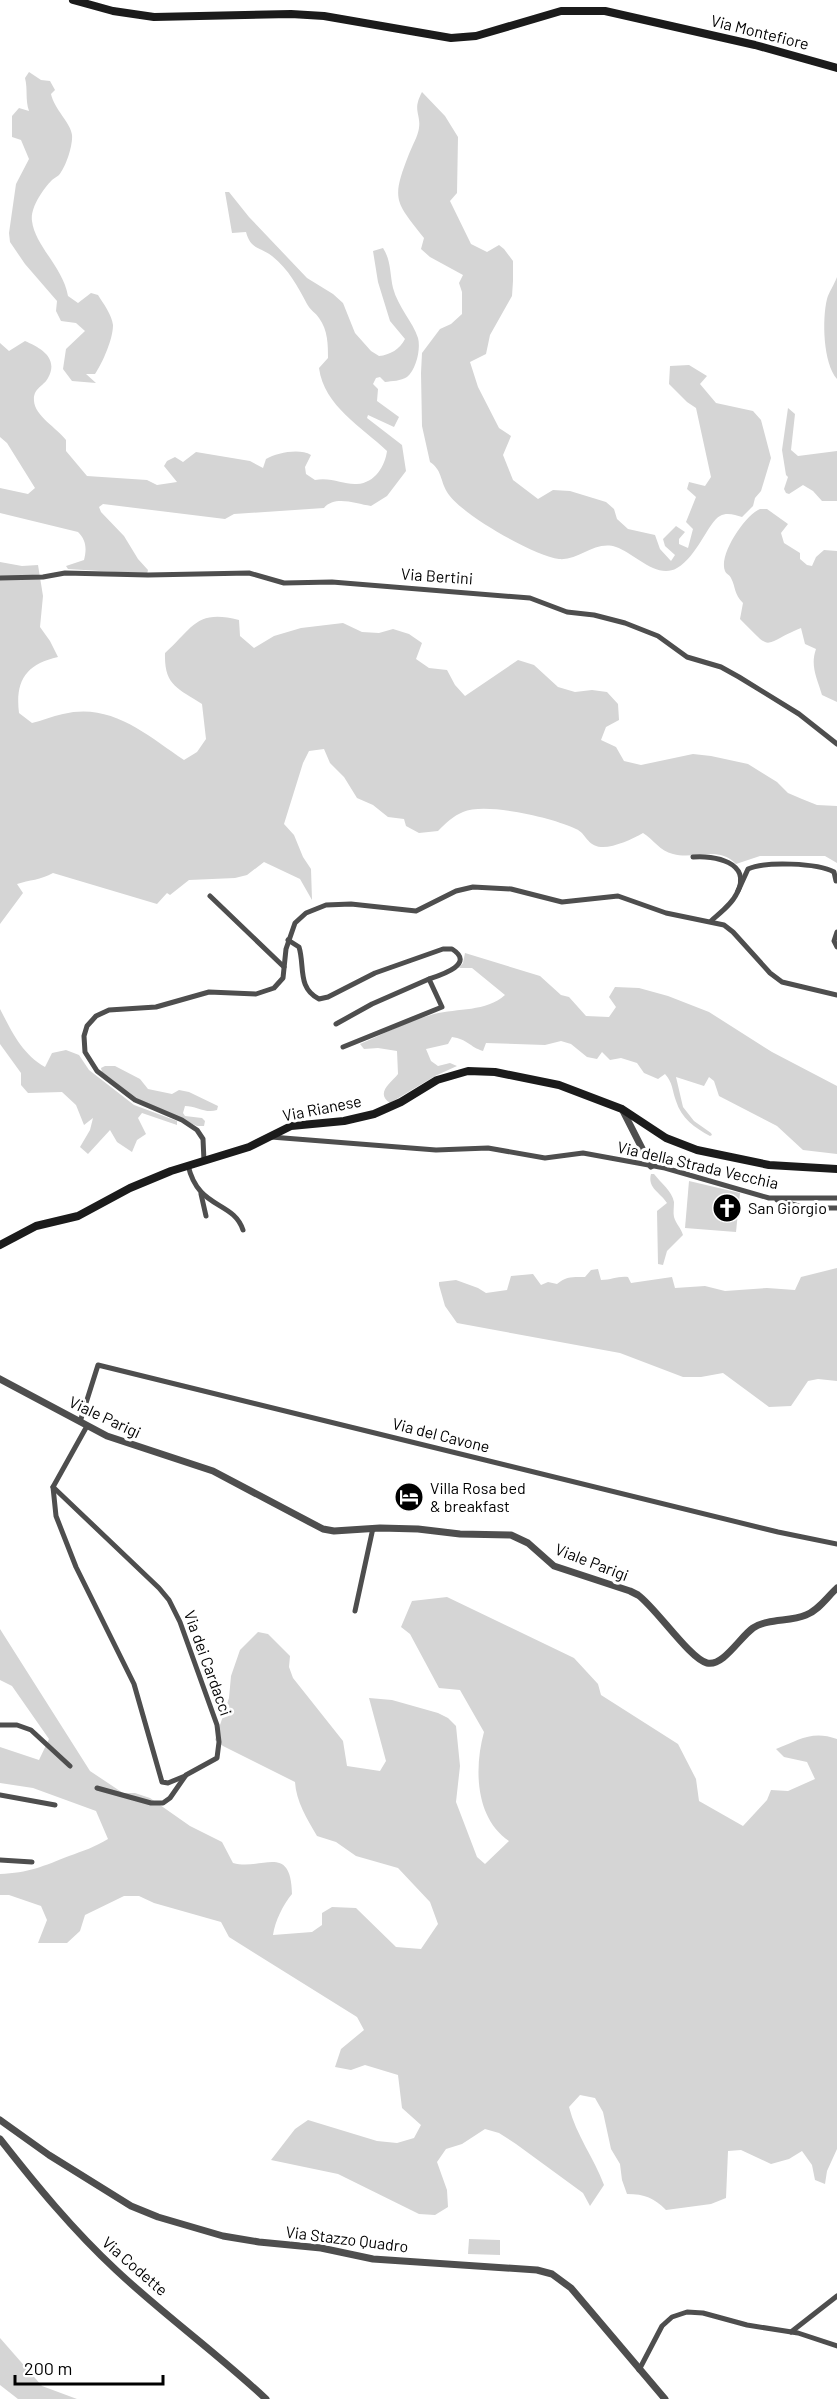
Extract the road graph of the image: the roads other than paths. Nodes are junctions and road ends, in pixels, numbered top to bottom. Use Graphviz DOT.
graph roads {
  1 [pos="73,0"];
  2 [pos="837,68"];
  3 [pos="0,578"];
  4 [pos="837,744"];
  5 [pos="693,856"];
  6 [pos="836,881"];
  7 [pos="738,891"];
  8 [pos="210,896"];
  9 [pos="711,921"];
  10 [pos="837,932"];
  11 [pos="288,940"];
  12 [pos="837,947"];
  13 [pos="284,968"];
  14 [pos="429,980"];
  15 [pos="837,994"];
  16 [pos="336,1024"];
  17 [pos="343,1047"];
  18 [pos="622,1109"];
  19 [pos="268,1137"];
  20 [pos="204,1161"];
  21 [pos="188,1165"];
  22 [pos="651,1166"];
  23 [pos="837,1168"];
  24 [pos="201,1194"];
  25 [pos="769,1198"];
  26 [pos="837,1198"];
  27 [pos="837,1208"];
  28 [pos="206,1216"];
  29 [pos="243,1230"];
  30 [pos="0,1245"];
  31 [pos="0,1379"];
  32 [pos="83,1424"];
  33 [pos="53,1487"];
  34 [pos="373,1528"];
  35 [pos="837,1544"];
  36 [pos="837,1588"];
  37 [pos="355,1611"];
  38 [pos="0,1725"];
  39 [pos="70,1766"];
  40 [pos="186,1775"];
  41 [pos="97,1788"];
  42 [pos="0,1795"];
  43 [pos="55,1805"];
  44 [pos="0,1860"];
  45 [pos="32,1862"];
  46 [pos="0,2120"];
  47 [pos="0,2139"];
  48 [pos="837,2296"];
  49 [pos="791,2332"];
  50 [pos="837,2346"];
  51 [pos="639,2370"];
  52 [pos="266,2399"];
  53 [pos="665,2399"];
  1 -- 2 [label="main road, Via Montefiore"];
  3 -- 4 [label="street, Via Bertini"];
  5 -- 7 [label="street"];
  6 -- 7 [label="street"];
  7 -- 9 [label="street"];
  8 -- 13 [label="street"];
  9 -- 11 [label="street"];
  9 -- 15 [label="street"];
  10 -- 12 [label="street"];
  11 -- 13 [label="street"];
  11 -- 14 [label="street"];
  13 -- 20 [label="street"];
  14 -- 16 [label="street"];
  14 -- 17 [label="street"];
  18 -- 19 [label="main road, Via Rianese"];
  18 -- 22 [label="street"];
  18 -- 23 [label="main road, Via Rianese"];
  19 -- 20 [label="main road, Via Rianese"];
  19 -- 22 [label="street, Via della Strada Vecchia"];
  20 -- 21 [label="main road, Via Rianese"];
  21 -- 24 [label="street"];
  21 -- 30 [label="main road, Via Rianese"];
  22 -- 25 [label="street, Via della Strada Vecchia"];
  24 -- 28 [label="street"];
  24 -- 29 [label="street"];
  25 -- 26 [label="street, Via della Strada Vecchia"];
  25 -- 27 [label="street"];
  31 -- 32 [label="street, Viale Parigi"];
  32 -- 33 [label="street"];
  32 -- 34 [label="street, Viale Parigi"];
  32 -- 35 [label="street, Via del Cavone"];
  33 -- 40 [label="street"];
  33 -- 40 [label="street, Via dei Cardacci"];
  34 -- 36 [label="street, Viale Parigi"];
  34 -- 37 [label="street"];
  38 -- 39 [label="street"];
  40 -- 41 [label="street, Via dei Cardacci"];
  42 -- 43 [label="street"];
  44 -- 45 [label="street"];
  46 -- 51 [label="street, Via Stazzo Quadro"];
  47 -- 52 [label="street, Via Codette"];
  48 -- 49 [label="street"];
  49 -- 50 [label="street"];
  49 -- 51 [label="street"];
  51 -- 53 [label="street, Via Stazzo Quadro"];
}
